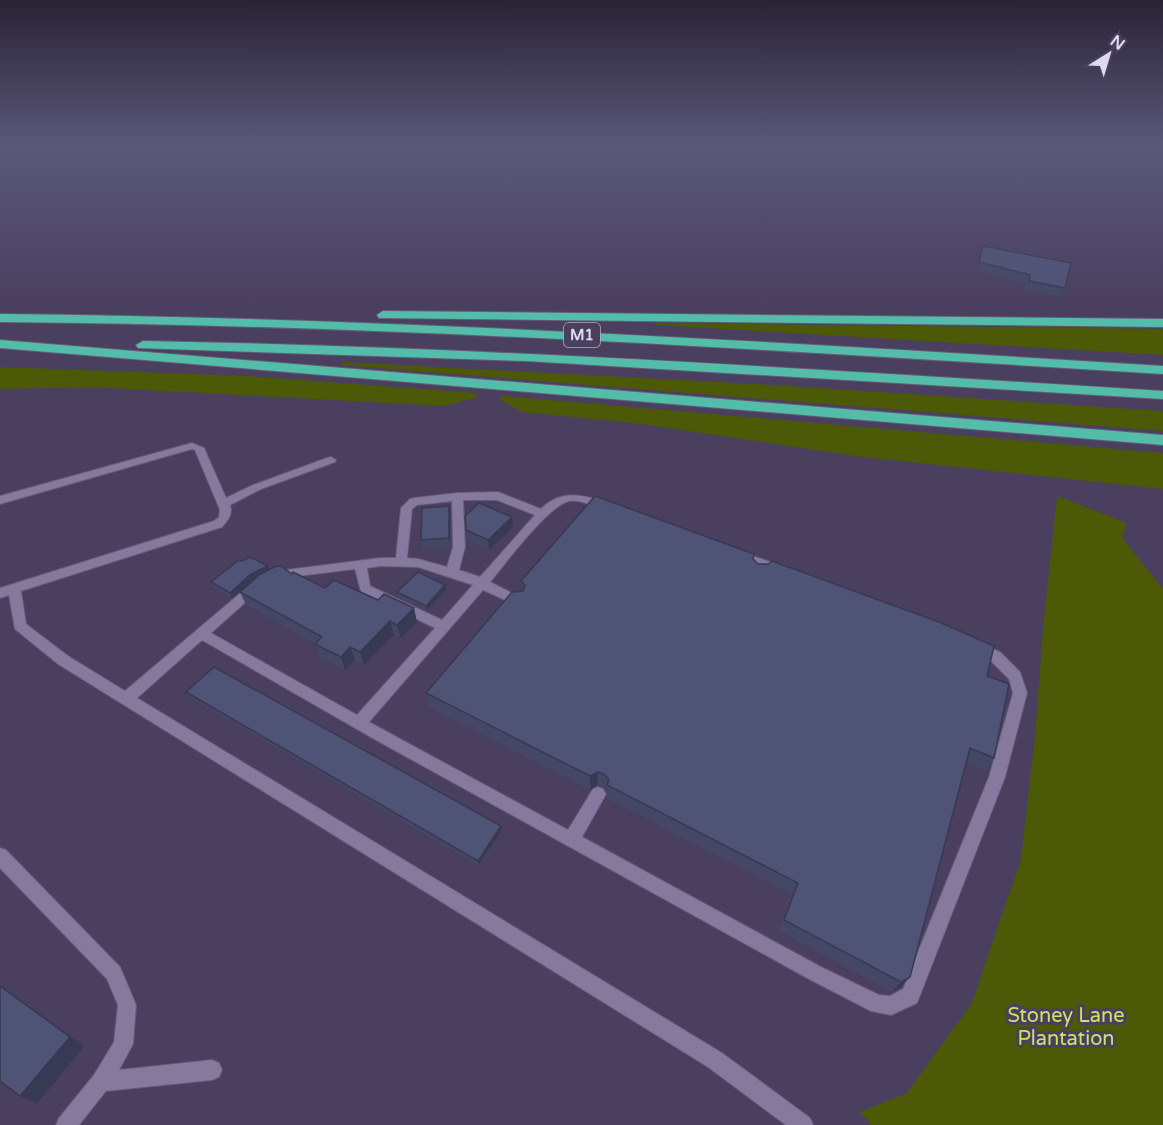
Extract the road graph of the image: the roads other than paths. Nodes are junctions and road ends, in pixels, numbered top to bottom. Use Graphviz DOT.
graph roads {
  1 [pos="0,318"];
  2 [pos="156,318"];
  3 [pos="1163,323"];
  4 [pos="0,344"];
  5 [pos="1163,370"];
  6 [pos="1163,395"];
  7 [pos="1163,440"];
  8 [pos="331,460"];
  9 [pos="457,497"];
  10 [pos="0,500"];
  11 [pos="223,504"];
  12 [pos="619,511"];
  13 [pos="542,514"];
  14 [pos="730,552"];
  15 [pos="401,563"];
  16 [pos="361,565"];
  17 [pos="452,573"];
  18 [pos="796,576"];
  19 [pos="480,584"];
  20 [pos="7,591"];
  21 [pos="518,601"];
  22 [pos="443,626"];
  23 [pos="202,634"];
  24 [pos="964,641"];
  25 [pos="126,699"];
  26 [pos="359,723"];
  27 [pos="598,794"];
  28 [pos="572,839"];
  29 [pos="0,856"];
  30 [pos="212,1070"];
  31 [pos="101,1082"];
  32 [pos="66,1125"];
  33 [pos="803,1125"];
  1 -- 2 [label="highway, M1"];
  2 -- 3 [label="highway"];
  2 -- 5 [label="highway, M1"];
  4 -- 6 [label="highway, M1"];
  4 -- 7 [label="highway"];
  8 -- 11 [label="lane"];
  9 -- 13 [label="lane"];
  9 -- 15 [label="lane"];
  9 -- 17 [label="lane"];
  10 -- 11 [label="lane"];
  11 -- 20 [label="lane"];
  12 -- 13 [label="lane"];
  13 -- 19 [label="lane"];
  14 -- 18 [label="lane"];
  15 -- 16 [label="lane"];
  15 -- 17 [label="lane"];
  16 -- 22 [label="lane"];
  16 -- 23 [label="lane"];
  17 -- 19 [label="lane"];
  19 -- 21 [label="lane"];
  19 -- 22 [label="lane"];
  20 -- 25 [label="lane"];
  22 -- 26 [label="lane"];
  23 -- 25 [label="lane"];
  23 -- 26 [label="lane"];
  24 -- 28 [label="lane"];
  25 -- 33 [label="lane"];
  26 -- 28 [label="lane"];
  27 -- 28 [label="lane"];
  29 -- 31 [label="lane"];
  30 -- 31 [label="lane"];
  31 -- 32 [label="lane"];
}
